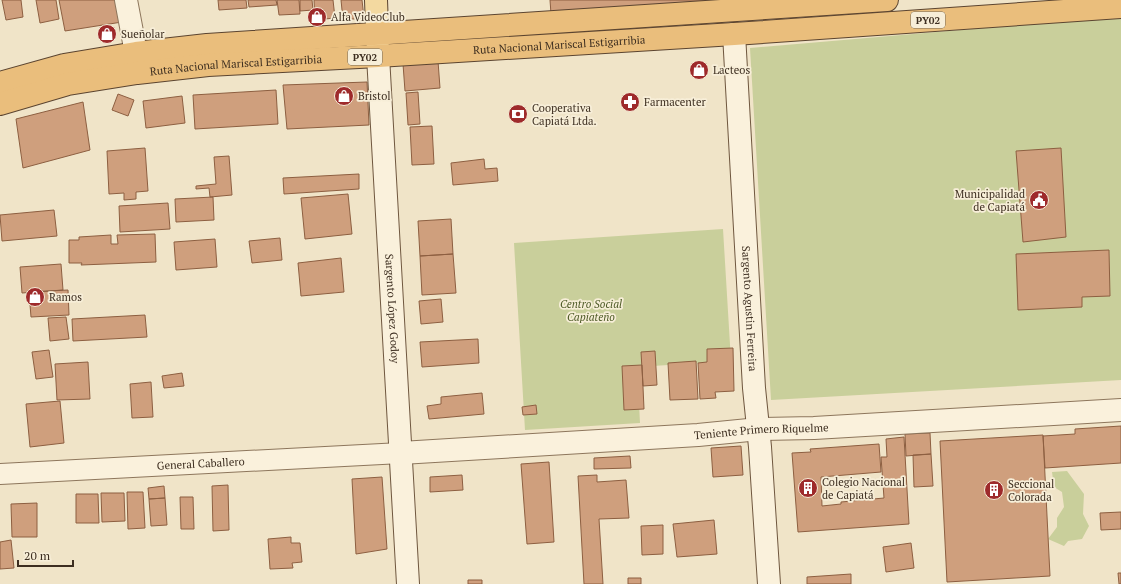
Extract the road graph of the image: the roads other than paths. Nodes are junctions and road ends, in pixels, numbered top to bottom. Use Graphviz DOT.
graph roads {
  1 [pos="126,0"];
  2 [pos="376,0"];
  3 [pos="887,0"];
  4 [pos="734,3"];
  5 [pos="1121,7"];
  6 [pos="377,33"];
  7 [pos="734,34"];
  8 [pos="136,53"];
  9 [pos="378,56"];
  10 [pos="0,83"];
  11 [pos="0,104"];
  12 [pos="1121,410"];
  13 [pos="758,429"];
  14 [pos="401,453"];
  15 [pos="0,474"];
  16 [pos="408,584"];
  17 [pos="769,584"];
  1 -- 8 [label="main road"];
  2 -- 6 [label="main road, Sargento López Godoy"];
  3 -- 4 [label="highway, Ruta Nacional Mariscal Estigarribia / PY02"];
  4 -- 6 [label="highway, Ruta Nacional Mariscal Estigarribia / PY02"];
  4 -- 7 [label="main road"];
  5 -- 7 [label="highway, Ruta Nacional Mariscal Estigarribia / PY02"];
  6 -- 8 [label="highway, Ruta Nacional Mariscal Estigarribia / PY02"];
  6 -- 9 [label="main road, Sargento López Godoy"];
  7 -- 9 [label="highway, Ruta Nacional Mariscal Estigarribia / PY02"];
  7 -- 13 [label="main road, Sargento Agustin Ferreira"];
  8 -- 10 [label="highway, Ruta Nacional Mariscal Estigarribia / PY02"];
  9 -- 11 [label="highway, Ruta Nacional Mariscal Estigarribia / PY02"];
  9 -- 14 [label="main road, Sargento López Godoy"];
  12 -- 13 [label="main road, Teniente Primero Riquelme"];
  13 -- 14 [label="main road, Teniente Primero Riquelme"];
  13 -- 17 [label="main road, Sargento Agustin Ferreira"];
  14 -- 15 [label="street, General Caballero"];
  14 -- 16 [label="main road, Sargento López Godoy"];
}
